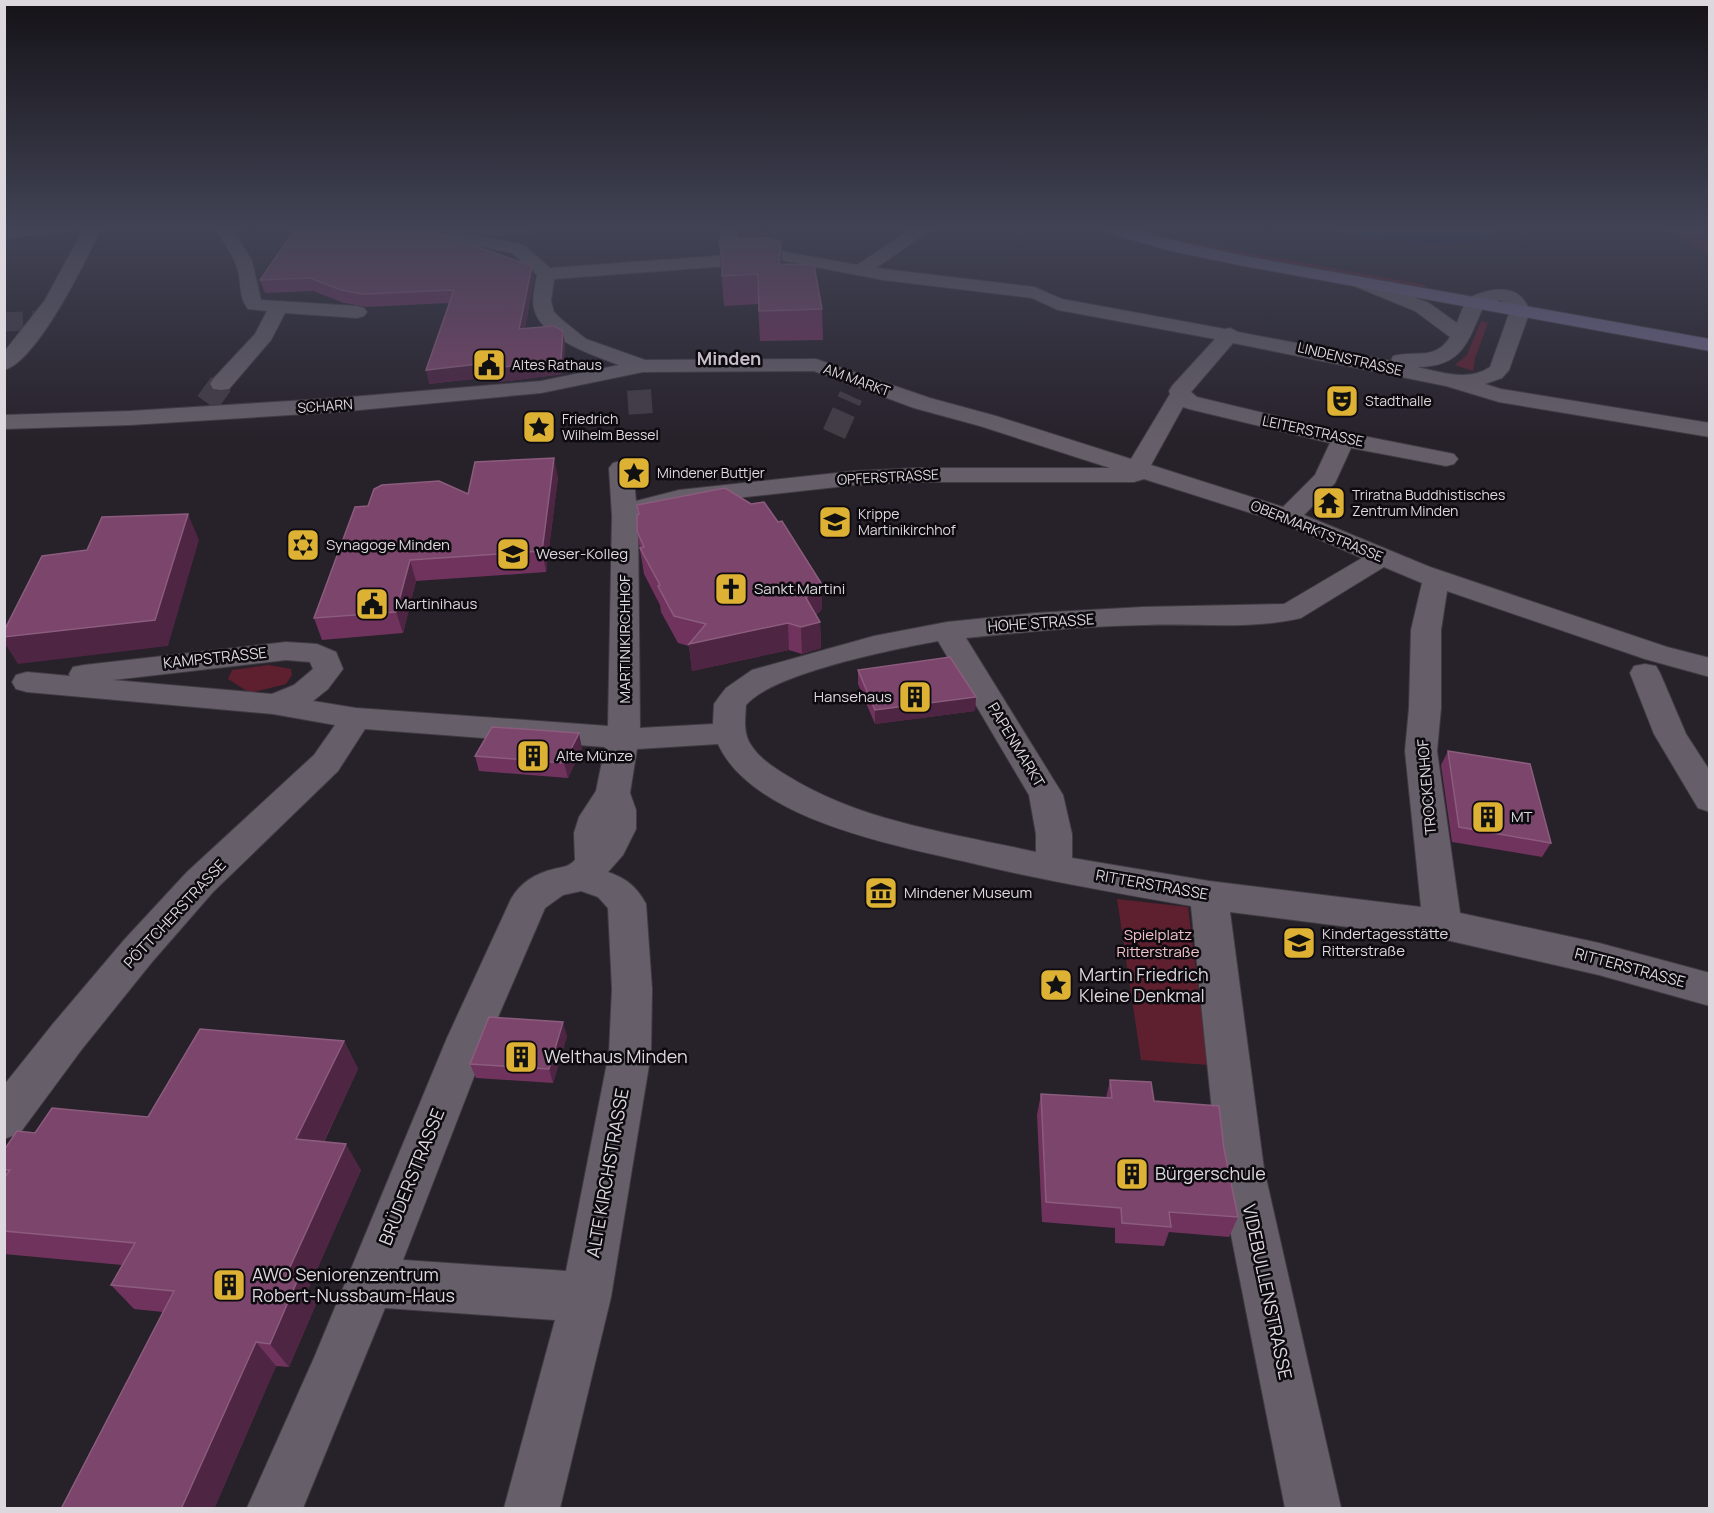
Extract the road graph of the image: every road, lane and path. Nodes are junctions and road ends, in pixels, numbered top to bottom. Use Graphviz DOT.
graph roads {
  1 [pos="54,299"];
  2 [pos="250,299"];
  3 [pos="542,299"];
  4 [pos="1043,299"];
  5 [pos="1401,299"];
  6 [pos="1451,299"];
  7 [pos="1482,299"];
  8 [pos="1511,299"];
  9 [pos="1531,299"];
  10 [pos="1475,303"];
  11 [pos="278,308"];
  12 [pos="1520,311"];
  13 [pos="357,312"];
  14 [pos="1710,330"];
  15 [pos="1240,333"];
  16 [pos="1462,336"];
  17 [pos="1710,345"];
  18 [pos="1414,362"];
  19 [pos="4,364"];
  20 [pos="643,366"];
  21 [pos="1492,376"];
  22 [pos="1451,381"];
  23 [pos="221,384"];
  24 [pos="1182,397"];
  25 [pos="922,403"];
  26 [pos="1559,404"];
  27 [pos="4,422"];
  28 [pos="1710,430"];
  29 [pos="1343,439"];
  30 [pos="1446,459"];
  31 [pos="621,468"];
  32 [pos="1147,471"];
  33 [pos="625,516"];
  34 [pos="1288,517"];
  35 [pos="1382,557"];
  36 [pos="1437,579"];
  37 [pos="947,631"];
  38 [pos="1710,668"];
  39 [pos="1645,673"];
  40 [pos="16,684"];
  41 [pos="273,704"];
  42 [pos="356,718"];
  43 [pos="729,734"];
  44 [pos="623,738"];
  45 [pos="1710,800"];
  46 [pos="1054,868"];
  47 [pos="588,869"];
  48 [pos="1209,895"];
  49 [pos="1442,924"];
  50 [pos="1710,990"];
  51 [pos="4,1119"];
  52 [pos="370,1282"];
  53 [pos="586,1297"];
  54 [pos="275,1509"];
  55 [pos="532,1509"];
  56 [pos="1313,1509"];
  1 -- 19 [label="street"];
  2 -- 11 [label="street"];
  3 -- 20 [label="street, AM MARKT"];
  4 -- 15 [label="street, LINDENSTRASSE"];
  5 -- 16 [label="street"];
  6 -- 10 [label="main road"];
  7 -- 10 [label="street"];
  8 -- 12 [label="street"];
  9 -- 14 [label="main road"];
  10 -- 12 [label="main road"];
  10 -- 16 [label="street, LINDENSTRASSE"];
  11 -- 13 [label="street"];
  11 -- 23 [label="street"];
  12 -- 17 [label="main road"];
  12 -- 21 [label="street"];
  15 -- 18 [label="street, LINDENSTRASSE"];
  15 -- 22 [label="street, LINDENSTRASSE"];
  15 -- 24 [label="street"];
  16 -- 18 [label="street, LINDENSTRASSE"];
  18 -- 22 [label="street, LINDENSTRASSE"];
  20 -- 25 [label="street, AM MARKT"];
  20 -- 27 [label="street, SCHARN"];
  21 -- 22 [label="street, LINDENSTRASSE"];
  21 -- 26 [label="street, LINDENSTRASSE"];
  22 -- 26 [label="street, LINDENSTRASSE"];
  24 -- 29 [label="street, LEITERSTRASSE"];
  24 -- 32 [label="street"];
  25 -- 32 [label="street, OBERMARKTSTRASSE"];
  26 -- 28 [label="street, LINDENSTRASSE"];
  29 -- 30 [label="street, LEITERSTRASSE"];
  29 -- 34 [label="street"];
  31 -- 33 [label="street, MARTINIKIRCHHOF"];
  32 -- 33 [label="street, OPFERSTRASSE"];
  32 -- 34 [label="street, OBERMARKTSTRASSE"];
  33 -- 44 [label="street, MARTINIKIRCHHOF"];
  34 -- 35 [label="street, OBERMARKTSTRASSE"];
  35 -- 36 [label="street, OBERMARKTSTRASSE"];
  35 -- 37 [label="street, HOHE STRASSE"];
  36 -- 38 [label="street, OBERMARKTSTRASSE"];
  36 -- 49 [label="street, TROCKENHOF"];
  37 -- 43 [label="street, HOHE STRASSE"];
  37 -- 46 [label="street, PAPENMARKT"];
  39 -- 45 [label="street"];
  40 -- 41 [label="street, KAMPSTRASSE"];
  40 -- 41 [label="street, KAMPSTRASSE"];
  41 -- 42 [label="street, KAMPSTRASSE"];
  42 -- 44 [label="street, KAMPSTRASSE"];
  42 -- 51 [label="street, PÖTTCHERSTRASSE"];
  43 -- 44 [label="street"];
  43 -- 46 [label="street, RITTERSTRASSE"];
  44 -- 47 [label="street"];
  46 -- 48 [label="street, RITTERSTRASSE"];
  47 -- 52 [label="street, BRÜDERSTRASSE"];
  47 -- 53 [label="street, ALTE KIRCHSTRASSE"];
  48 -- 49 [label="street, RITTERSTRASSE"];
  48 -- 56 [label="street, VIDEBULLENSTRASSE"];
  49 -- 50 [label="street, RITTERSTRASSE"];
  52 -- 53 [label="street"];
  52 -- 54 [label="street, BRÜDERSTRASSE"];
  53 -- 55 [label="street, ALTE KIRCHSTRASSE"];
}
